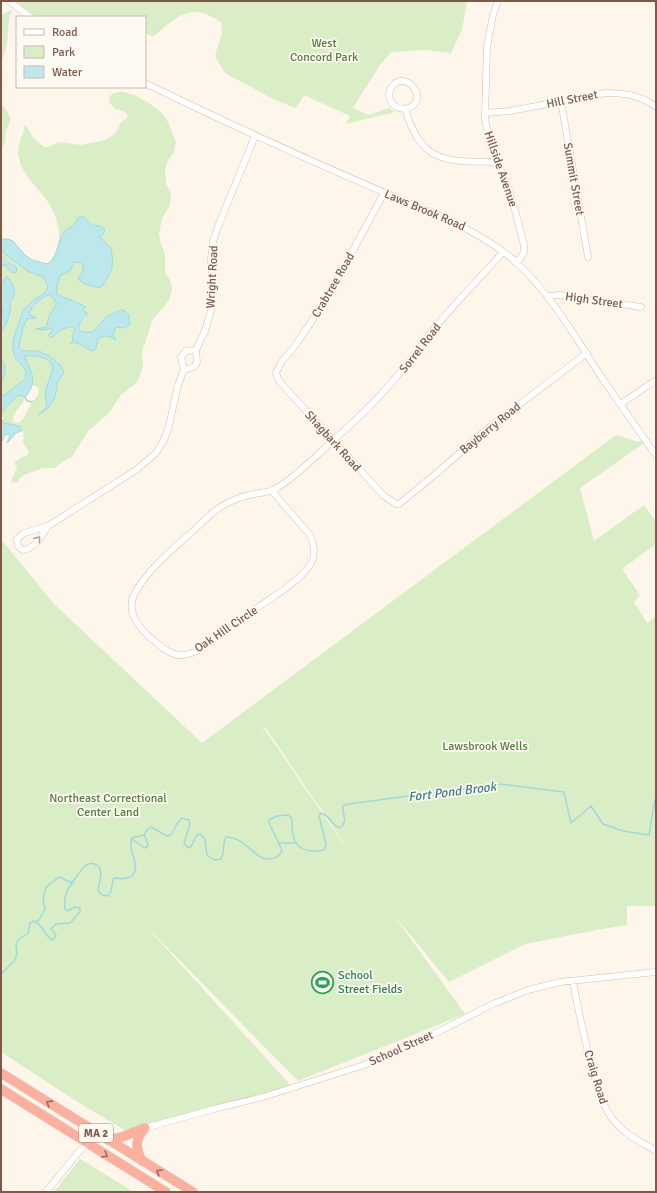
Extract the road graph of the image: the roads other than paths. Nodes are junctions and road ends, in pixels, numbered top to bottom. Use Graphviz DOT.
graph roads {
  1 [pos="9,1"];
  2 [pos="498,1"];
  3 [pos="29,16"];
  4 [pos="146,83"];
  5 [pos="561,101"];
  6 [pos="656,108"];
  7 [pos="405,109"];
  8 [pos="485,113"];
  9 [pos="255,136"];
  10 [pos="497,162"];
  11 [pos="384,193"];
  12 [pos="503,252"];
  13 [pos="588,257"];
  14 [pos="516,262"];
  15 [pos="547,296"];
  16 [pos="641,307"];
  17 [pos="196,350"];
  18 [pos="587,353"];
  19 [pos="184,370"];
  20 [pos="276,374"];
  21 [pos="656,380"];
  22 [pos="621,404"];
  23 [pos="333,441"];
  24 [pos="656,455"];
  25 [pos="271,490"];
  26 [pos="396,504"];
  27 [pos="48,526"];
  28 [pos="656,972"];
  29 [pos="573,981"];
  30 [pos="1,1073"];
  31 [pos="1,1090"];
  32 [pos="145,1128"];
  33 [pos="108,1140"];
  34 [pos="86,1143"];
  35 [pos="656,1151"];
  36 [pos="142,1161"];
  37 [pos="46,1192"];
  38 [pos="166,1192"];
  39 [pos="192,1192"];
  1 -- 3 [label="street"];
  2 -- 8 [label="street, Hillside Avenue"];
  4 -- 9 [label="street, Laws Brook Road"];
  5 -- 6 [label="street, Hill Street"];
  5 -- 8 [label="street, Hill Street"];
  5 -- 13 [label="street, Summit Street"];
  7 -- 7 [label="street"];
  7 -- 10 [label="street"];
  8 -- 10 [label="street, Hillside Avenue"];
  9 -- 11 [label="street, Laws Brook Road"];
  9 -- 17 [label="street, Wright Road"];
  10 -- 14 [label="street, Hillside Avenue"];
  11 -- 12 [label="street, Laws Brook Road"];
  11 -- 20 [label="street, Crabtree Road"];
  12 -- 14 [label="street, Laws Brook Road"];
  12 -- 23 [label="street, Sorrel Road"];
  14 -- 15 [label="street, Laws Brook Road"];
  15 -- 16 [label="street, High Street"];
  15 -- 18 [label="street, Laws Brook Road"];
  17 -- 19 [label="street, Wright Road"];
  17 -- 19 [label="street, Wright Road"];
  18 -- 22 [label="street, Laws Brook Road"];
  18 -- 26 [label="street, Bayberry Road"];
  19 -- 27 [label="street, Wright Road"];
  20 -- 23 [label="street, Shagbark Road"];
  21 -- 22 [label="street"];
  22 -- 24 [label="street, Laws Brook Road"];
  23 -- 25 [label="street, Oak Hill Circle"];
  23 -- 26 [label="street, Shagbark Road"];
  25 -- 25 [label="street, Oak Hill Circle"];
  27 -- 27 [label="street, Wright Road, one-way"];
  28 -- 29 [label="street, School Street"];
  29 -- 32 [label="street, School Street"];
  29 -- 35 [label="street, Craig Road"];
  33 -- 30 [label="highway, MA 2, one-way"];
  31 -- 34 [label="highway, MA 2"];
  32 -- 33 [label="highway"];
  32 -- 36 [label="highway"];
  33 -- 36 [label="highway, MA 2"];
  34 -- 37 [label="street"];
  34 -- 38 [label="highway, MA 2, one-way"];
  39 -- 36 [label="highway, MA 2, one-way"];
}
